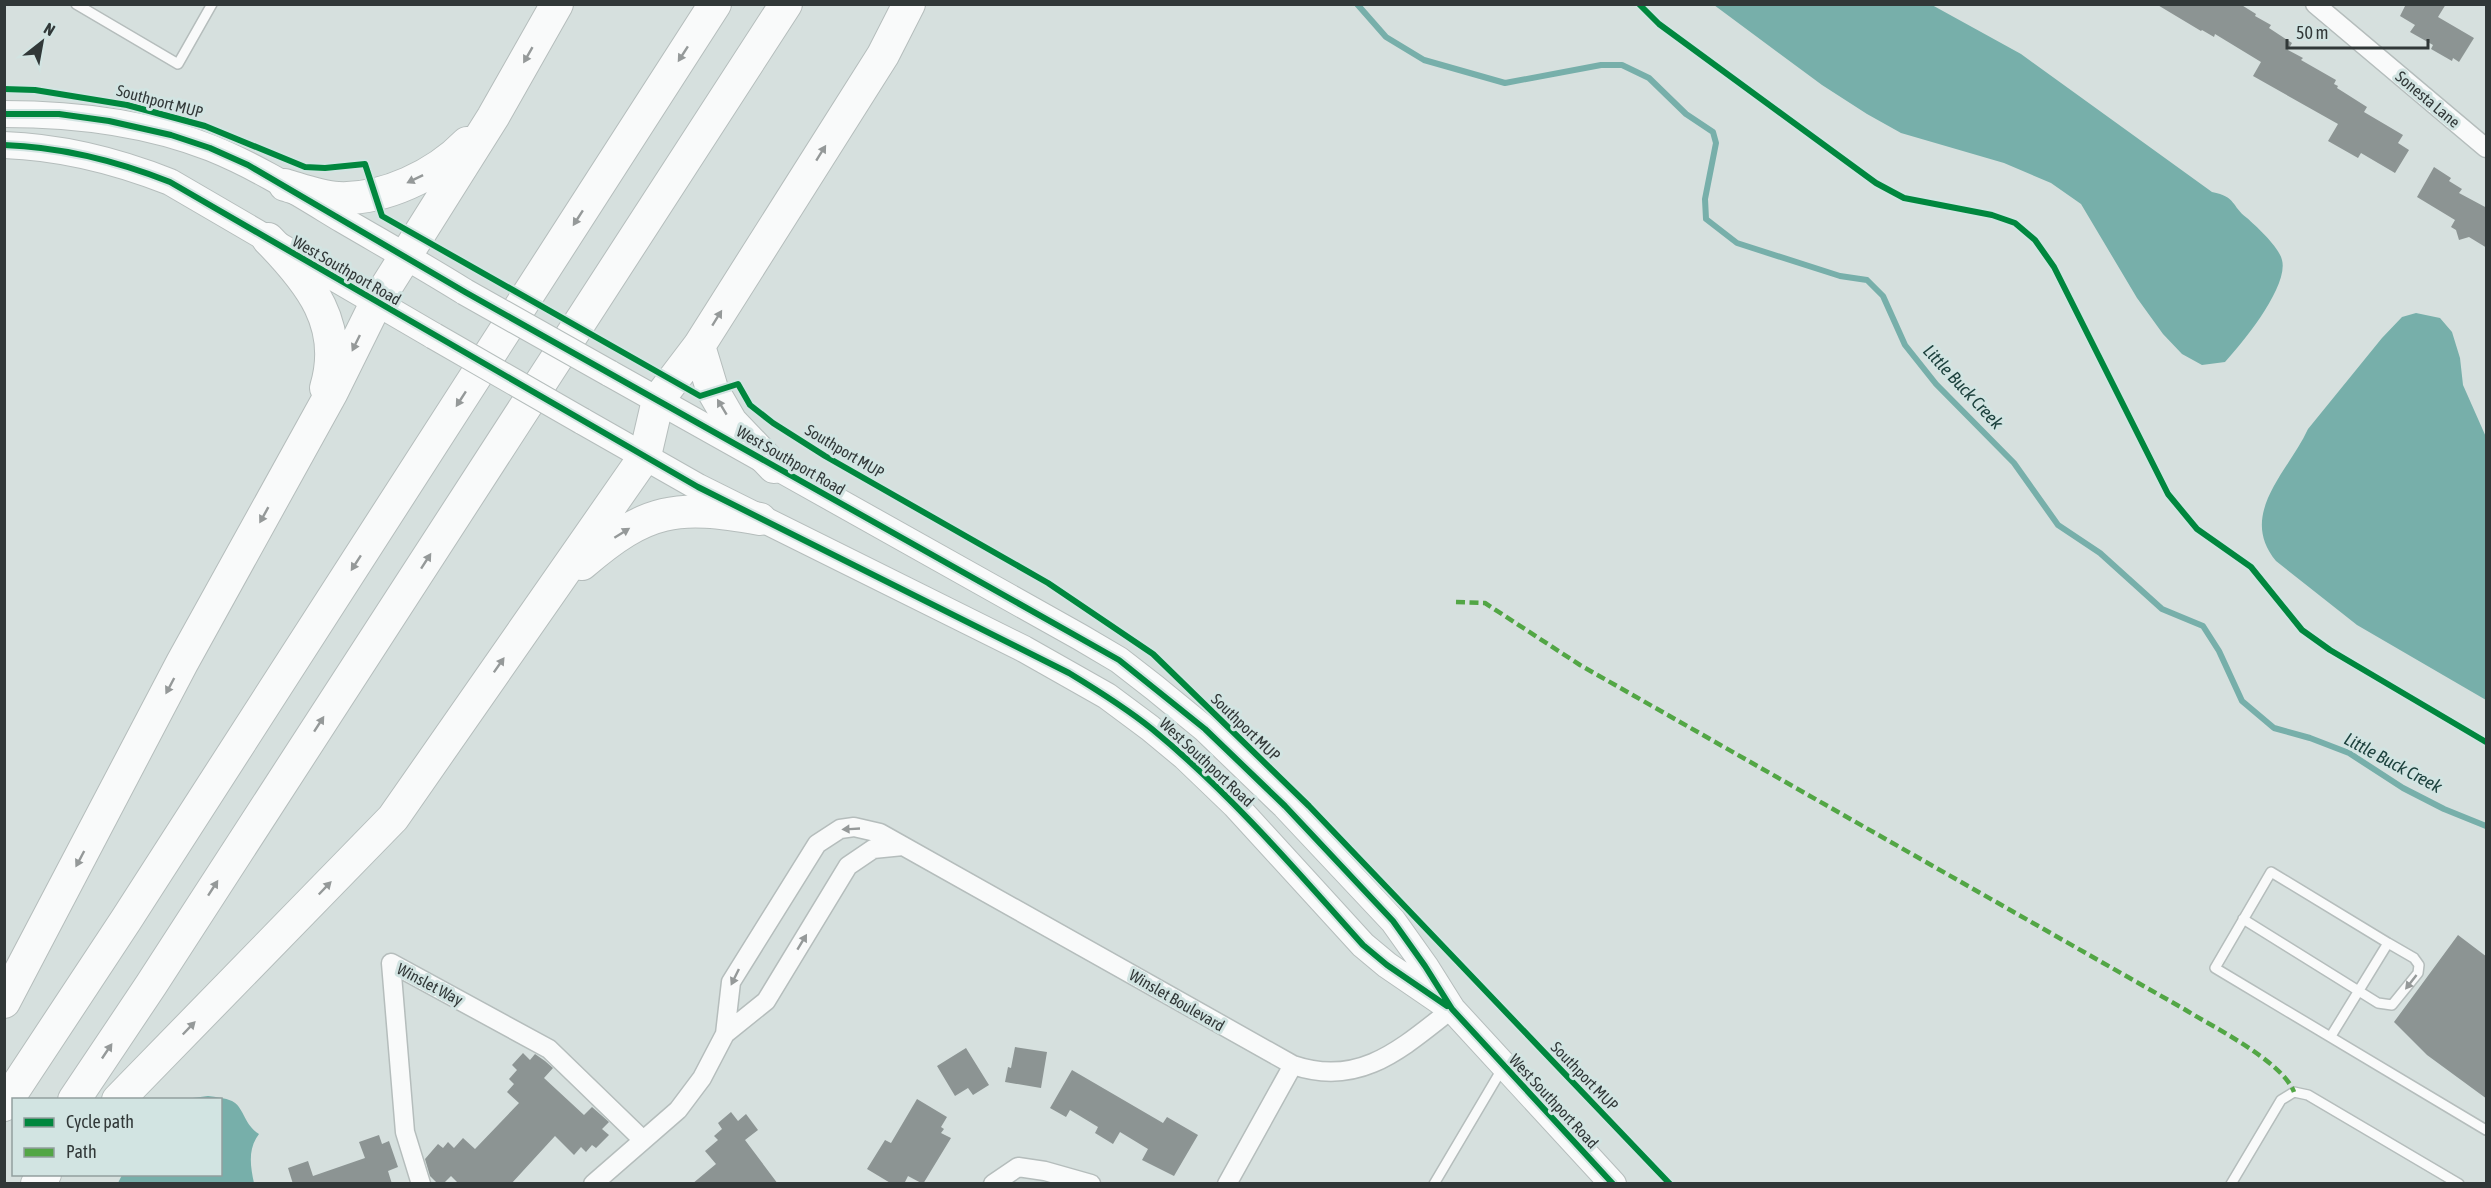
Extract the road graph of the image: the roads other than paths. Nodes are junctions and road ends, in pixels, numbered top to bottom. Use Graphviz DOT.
graph roads {
  1 [pos="76,4"];
  2 [pos="212,4"];
  3 [pos="557,4"];
  4 [pos="715,4"];
  5 [pos="786,4"];
  6 [pos="909,4"];
  7 [pos="2315,4"];
  8 [pos="4,114"];
  9 [pos="493,117"];
  10 [pos="4,145"];
  11 [pos="2487,148"];
  12 [pos="285,184"];
  13 [pos="268,239"];
  14 [pos="404,255"];
  15 [pos="376,303"];
  16 [pos="699,346"];
  17 [pos="658,400"];
  18 [pos="315,420"];
  19 [pos="645,456"];
  20 [pos="774,467"];
  21 [pos="760,519"];
  22 [pos="546,597"];
  23 [pos="906,846"];
  24 [pos="2243,919"];
  25 [pos="2388,943"];
  26 [pos="2359,991"];
  27 [pos="4,1002"];
  28 [pos="1452,1010"];
  29 [pos="725,1034"];
  30 [pos="2331,1036"];
  31 [pos="1293,1065"];
  32 [pos="1504,1066"];
  33 [pos="75,1098"];
  34 [pos="120,1098"];
  35 [pos="4,1105"];
  36 [pos="2487,1130"];
  37 [pos="643,1140"];
  38 [pos="421,1184"];
  39 [pos="593,1184"];
  40 [pos="993,1184"];
  41 [pos="1091,1184"];
  42 [pos="1227,1184"];
  43 [pos="1434,1184"];
  44 [pos="1613,1184"];
  45 [pos="2231,1184"];
  46 [pos="2459,1184"];
  1 -- 2 [label="lane"];
  3 -- 9 [label="highway, one-way"];
  4 -- 35 [label="highway, one-way"];
  33 -- 5 [label="highway, one-way"];
  16 -- 6 [label="highway, one-way"];
  7 -- 11 [label="street, Sonesta Lane"];
  8 -- 12 [label="main road, West Southport Road"];
  9 -- 12 [label="highway, one-way"];
  9 -- 14 [label="highway"];
  10 -- 13 [label="main road, West Southport Road"];
  12 -- 14 [label="main road, West Southport Road"];
  13 -- 15 [label="main road, West Southport Road"];
  13 -- 18 [label="highway"];
  14 -- 15 [label="highway"];
  14 -- 17 [label="main road, West Southport Road, bridge"];
  15 -- 18 [label="highway, one-way"];
  15 -- 19 [label="main road, West Southport Road, bridge"];
  16 -- 17 [label="highway"];
  20 -- 16 [label="highway, one-way"];
  17 -- 19 [label="highway"];
  17 -- 20 [label="main road, West Southport Road"];
  18 -- 27 [label="highway, one-way"];
  19 -- 21 [label="main road, West Southport Road"];
  19 -- 22 [label="highway"];
  20 -- 28 [label="main road, West Southport Road"];
  22 -- 21 [label="highway, one-way"];
  21 -- 28 [label="main road, West Southport Road"];
  34 -- 22 [label="highway, one-way"];
  29 -- 23 [label="street, Winslet Boulevard, one-way"];
  23 -- 29 [label="street, Winslet Boulevard, one-way"];
  23 -- 31 [label="street, Winslet Boulevard"];
  24 -- 25 [label="lane"];
  24 -- 26 [label="lane"];
  24 -- 30 [label="lane"];
  25 -- 26 [label="lane"];
  25 -- 26 [label="lane, one-way"];
  26 -- 30 [label="lane"];
  28 -- 31 [label="street, Winslet Boulevard"];
  28 -- 32 [label="main road, West Southport Road"];
  29 -- 37 [label="street, Winslet Boulevard"];
  30 -- 36 [label="lane"];
  31 -- 42 [label="street"];
  32 -- 43 [label="lane"];
  32 -- 44 [label="main road, West Southport Road"];
  37 -- 38 [label="street, Winslet Way"];
  37 -- 39 [label="street, Winslet Boulevard"];
  40 -- 41 [label="street"];
  45 -- 46 [label="lane"];
}
